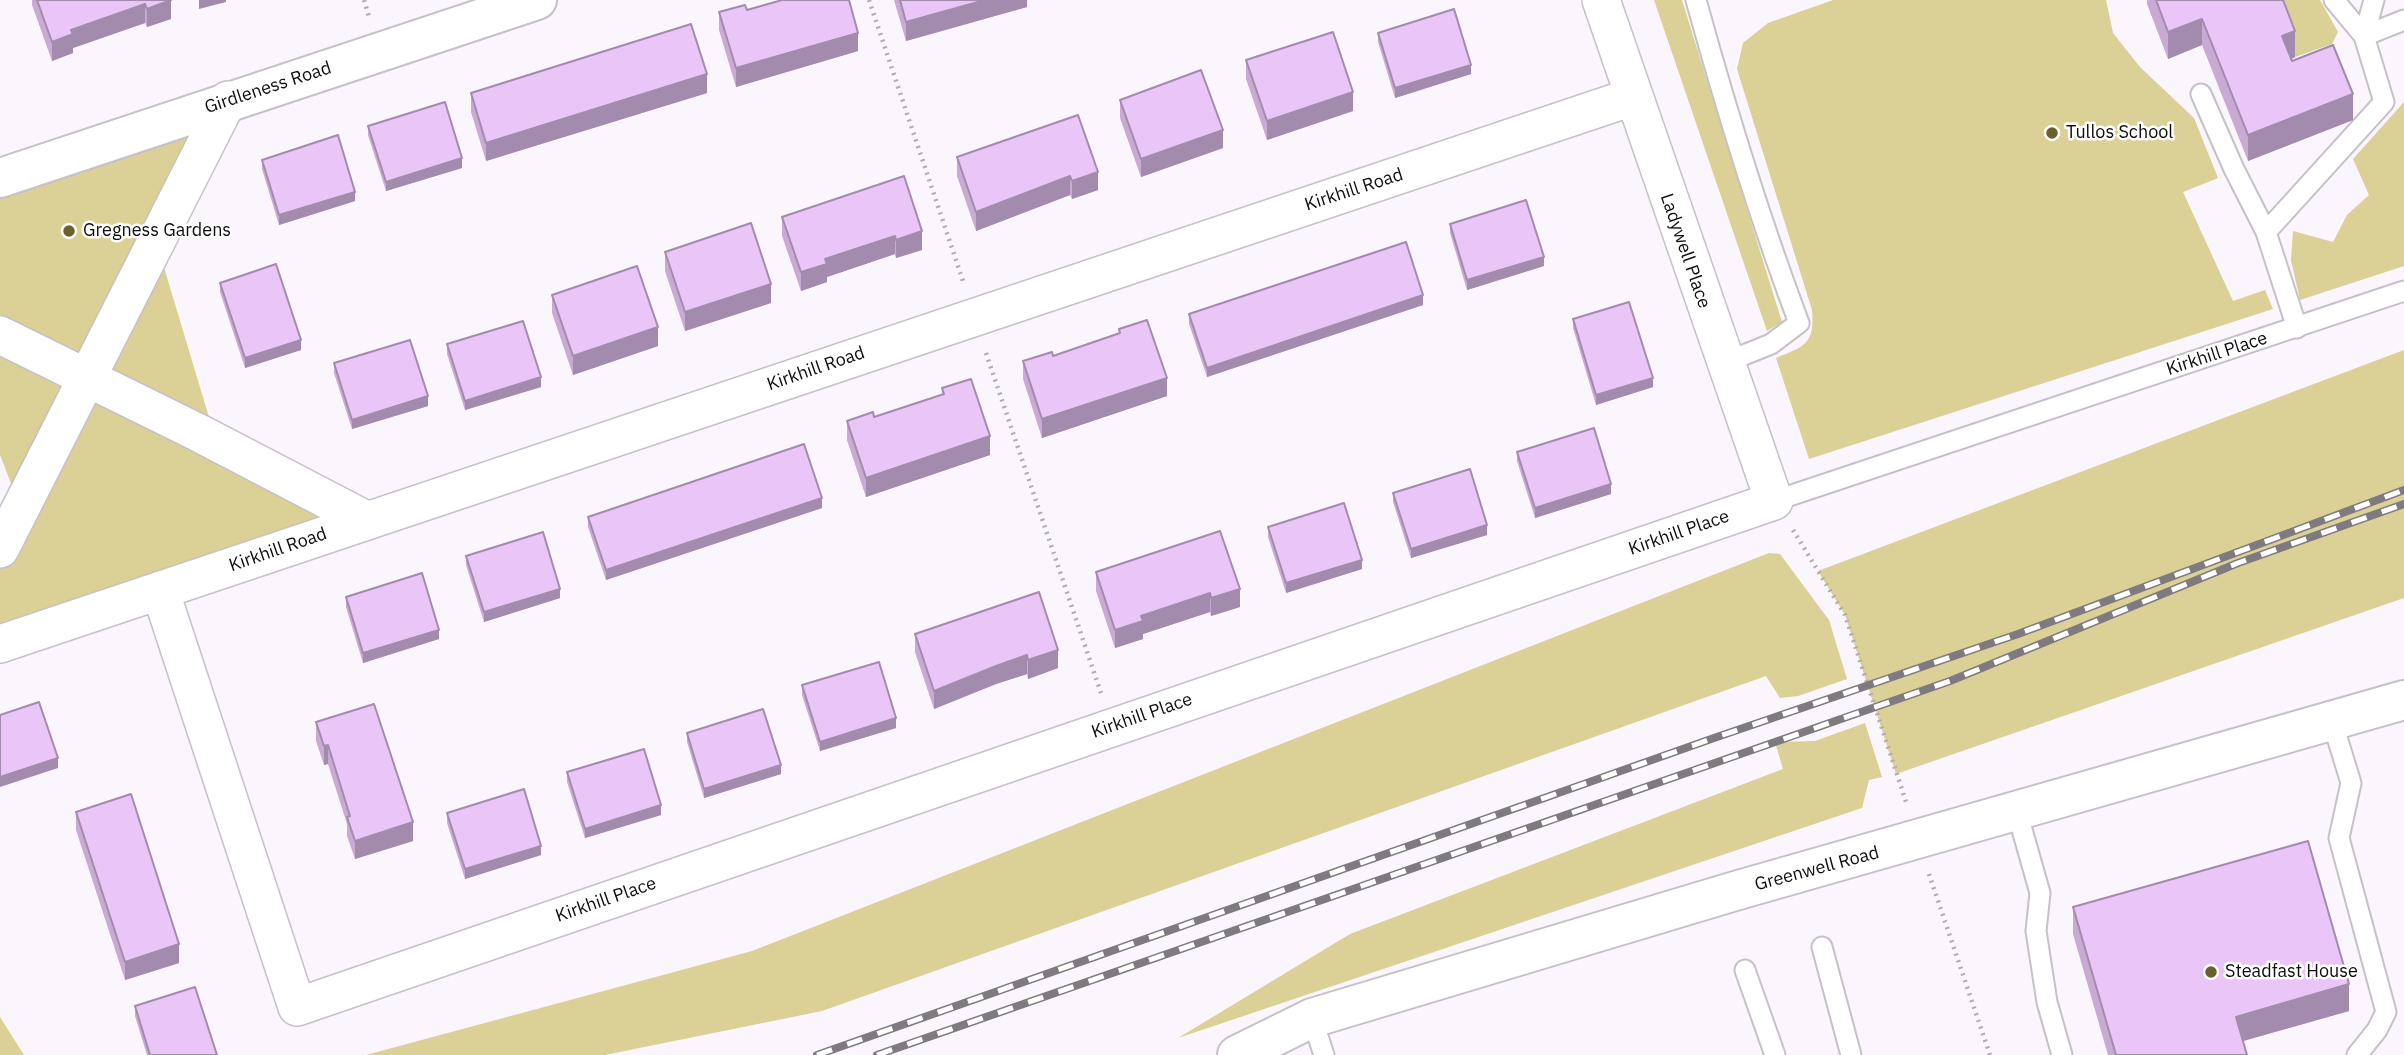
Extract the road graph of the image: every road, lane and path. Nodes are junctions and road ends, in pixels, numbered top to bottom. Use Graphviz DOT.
graph roads {
  1 [pos="537,0"];
  2 [pos="869,0"];
  3 [pos="1601,0"];
  4 [pos="1696,0"];
  5 [pos="2334,0"];
  6 [pos="2374,0"];
  7 [pos="2404,20"];
  8 [pos="2364,36"];
  9 [pos="2201,94"];
  10 [pos="1632,97"];
  11 [pos="228,100"];
  12 [pos="0,178"];
  13 [pos="2266,232"];
  14 [pos="2404,291"];
  15 [pos="974,316"];
  16 [pos="2297,328"];
  17 [pos="0,335"];
  18 [pos="1724,363"];
  19 [pos="90,378"];
  20 [pos="1774,500"];
  21 [pos="366,520"];
  22 [pos="0,549"];
  23 [pos="160,590"];
  24 [pos="0,644"];
  25 [pos="2404,700"];
  26 [pos="2332,721"];
  27 [pos="1112,726"];
  28 [pos="2017,812"];
  29 [pos="1918,841"];
  30 [pos="1822,947"];
  31 [pos="1745,970"];
  32 [pos="1312,1018"];
  33 [pos="1237,1055"];
  34 [pos="1324,1055"];
  35 [pos="1775,1055"];
  36 [pos="1851,1055"];
  37 [pos="1990,1055"];
  38 [pos="2062,1055"];
  39 [pos="2357,1055"];
  1 -- 11 [label="street, Girdleness Road"];
  2 -- 15 [label="path"];
  3 -- 10 [label="street, Ladywell Place"];
  4 -- 18 [label="lane"];
  5 -- 8 [label="lane"];
  6 -- 8 [label="lane"];
  7 -- 8 [label="lane"];
  8 -- 13 [label="lane"];
  9 -- 13 [label="lane"];
  10 -- 15 [label="street, Kirkhill Road"];
  10 -- 18 [label="street, Ladywell Place"];
  11 -- 12 [label="street, Girdleness Road"];
  11 -- 19 [label="street"];
  13 -- 16 [label="lane"];
  14 -- 16 [label="lane, Kirkhill Place"];
  15 -- 21 [label="street, Kirkhill Road"];
  15 -- 27 [label="path"];
  16 -- 20 [label="lane, Kirkhill Place"];
  17 -- 19 [label="street"];
  18 -- 20 [label="street, Ladywell Place"];
  19 -- 21 [label="street"];
  19 -- 22 [label="street"];
  20 -- 27 [label="street, Kirkhill Place"];
  20 -- 29 [label="path"];
  21 -- 23 [label="street, Kirkhill Road"];
  23 -- 24 [label="street, Kirkhill Road"];
  23 -- 27 [label="street, Kirkhill Place"];
  25 -- 26 [label="street, Greenwell Road"];
  26 -- 28 [label="street, Greenwell Road"];
  26 -- 39 [label="lane"];
  28 -- 29 [label="street, Greenwell Road"];
  28 -- 38 [label="lane"];
  29 -- 32 [label="street, Greenwell Road"];
  29 -- 37 [label="path"];
  30 -- 36 [label="lane"];
  31 -- 35 [label="lane"];
  32 -- 33 [label="street, Greenwell Road"];
  32 -- 34 [label="lane"];
}
